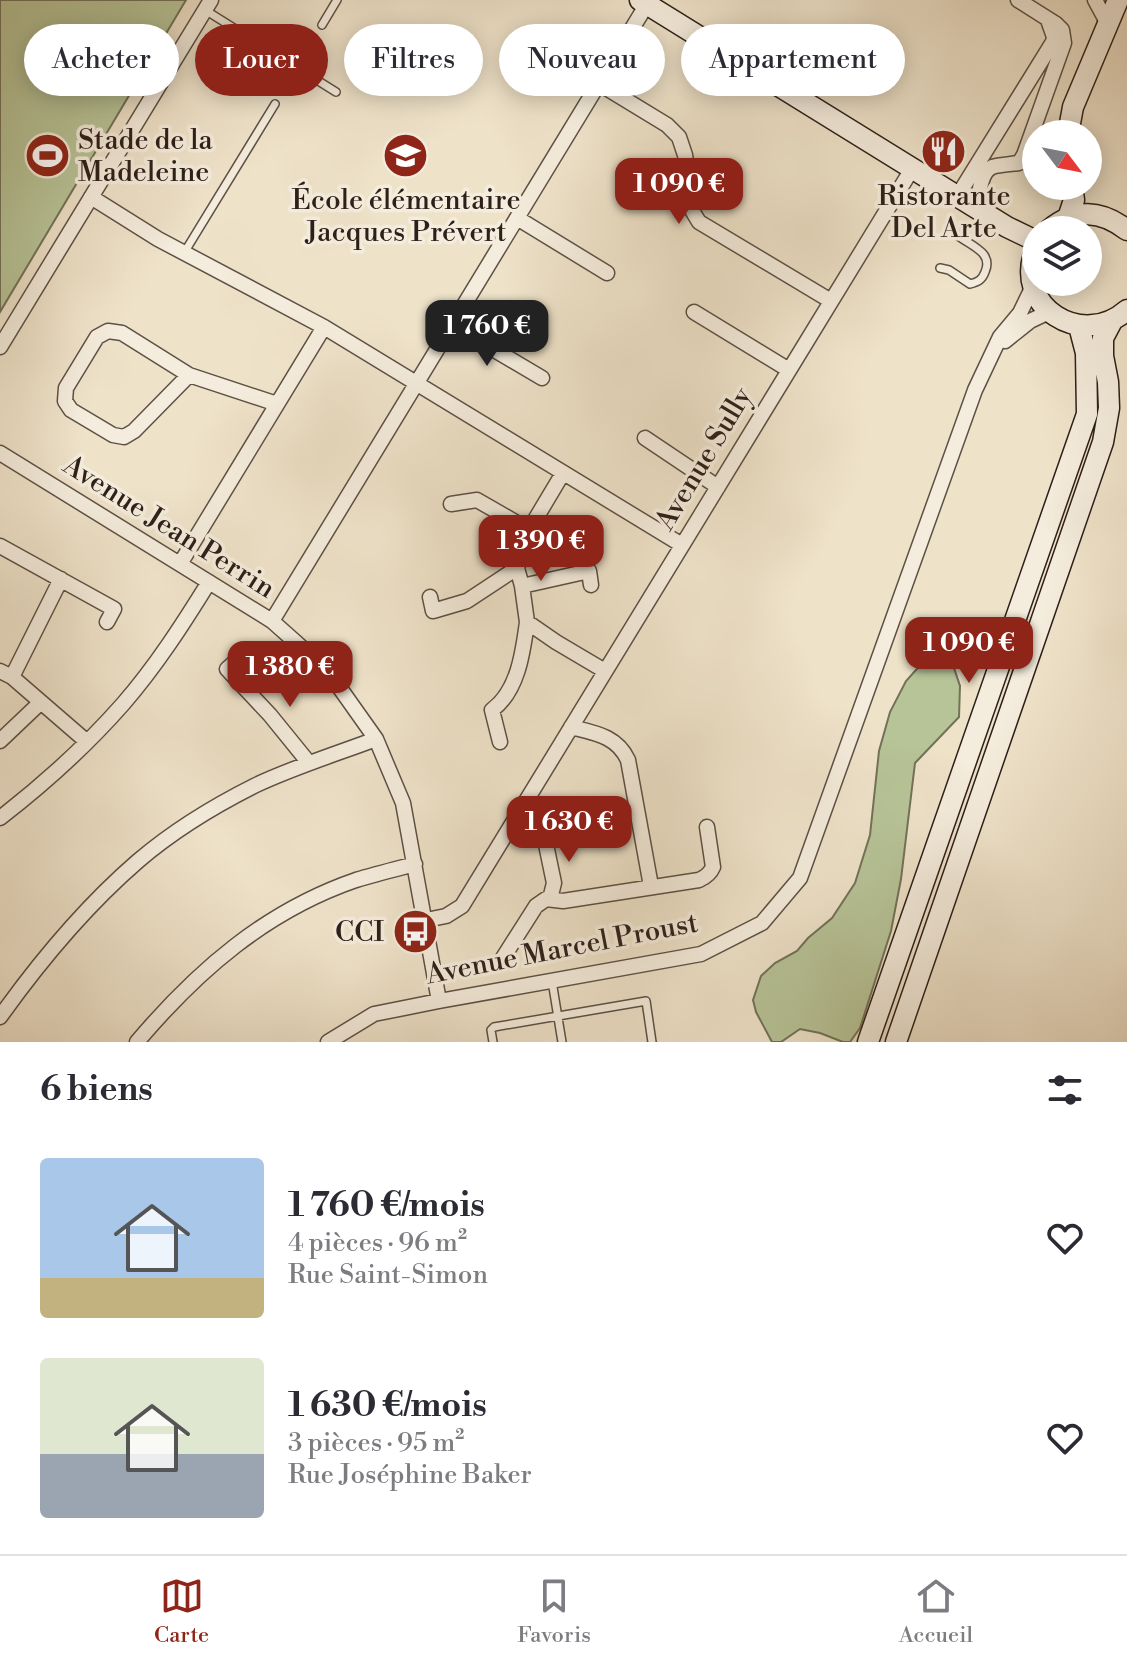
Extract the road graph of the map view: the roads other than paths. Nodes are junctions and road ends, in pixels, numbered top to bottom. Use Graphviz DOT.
graph roads {
  1 [pos="337,0"];
  2 [pos="1018,0"];
  3 [pos="1095,0"];
  4 [pos="1118,0"];
  5 [pos="643,2"];
  6 [pos="208,5"];
  7 [pos="1048,18"];
  8 [pos="323,24"];
  9 [pos="631,24"];
  10 [pos="1108,24"];
  11 [pos="336,92"];
  12 [pos="590,96"];
  13 [pos="619,96"];
  14 [pos="275,104"];
  15 [pos="1071,120"];
  16 [pos="912,169"];
  17 [pos="91,197"];
  18 [pos="957,197"];
  19 [pos="978,209"];
  20 [pos="1076,216"];
  21 [pos="1100,216"];
  22 [pos="1102,217"];
  23 [pos="517,218"];
  24 [pos="1123,222"];
  25 [pos="949,225"];
  26 [pos="1022,234"];
  27 [pos="184,253"];
  28 [pos="940,268"];
  29 [pos="607,273"];
  30 [pos="1028,296"];
  31 [pos="1038,296"];
  32 [pos="831,301"];
  33 [pos="694,312"];
  34 [pos="1049,312"];
  35 [pos="1119,315"];
  36 [pos="452,325"];
  37 [pos="1079,326"];
  38 [pos="324,327"];
  39 [pos="0,347"];
  40 [pos="996,348"];
  41 [pos="789,370"];
  42 [pos="189,375"];
  43 [pos="542,378"];
  44 [pos="417,383"];
  45 [pos="277,404"];
  46 [pos="645,438"];
  47 [pos="0,453"];
  48 [pos="563,473"];
  49 [pos="718,487"];
  50 [pos="451,504"];
  51 [pos="529,530"];
  52 [pos="682,545"];
  53 [pos="0,546"];
  54 [pos="180,564"];
  55 [pos="517,568"];
  56 [pos="61,579"];
  57 [pos="209,582"];
  58 [pos="591,585"];
  59 [pos="522,586"];
  60 [pos="430,597"];
  61 [pos="272,621"];
  62 [pos="107,622"];
  63 [pos="527,622"];
  64 [pos="236,661"];
  65 [pos="605,671"];
  66 [pos="6,674"];
  67 [pos="41,702"];
  68 [pos="571,727"];
  69 [pos="376,739"];
  70 [pos="0,741"];
  71 [pos="86,741"];
  72 [pos="500,742"];
  73 [pos="309,763"];
  74 [pos="0,818"];
  75 [pos="707,827"];
  76 [pos="543,830"];
  77 [pos="415,864"];
  78 [pos="651,886"];
  79 [pos="550,899"];
  80 [pos="426,920"];
  81 [pos="501,961"];
  82 [pos="552,981"];
  83 [pos="439,1001"];
  84 [pos="2,1008"];
  85 [pos="558,1017"];
  86 [pos="137,1042"];
  87 [pos="328,1042"];
  88 [pos="493,1042"];
  89 [pos="562,1042"];
  90 [pos="652,1042"];
  91 [pos="868,1042"];
  92 [pos="896,1042"];
  1 -- 8 [label="lane"];
  2 -- 7 [label="street"];
  3 -- 10 [label="street"];
  4 -- 10 [label="main road"];
  5 -- 9 [label="street"];
  5 -- 16 [label="main road"];
  6 -- 11 [label="lane"];
  6 -- 17 [label="street"];
  7 -- 18 [label="street"];
  7 -- 19 [label="street"];
  10 -- 15 [label="main road"];
  12 -- 23 [label="street"];
  13 -- 32 [label="street"];
  14 -- 27 [label="lane"];
  16 -- 18 [label="main road"];
  16 -- 32 [label="street, Avenue Sully"];
  17 -- 27 [label="street"];
  17 -- 39 [label="street"];
  18 -- 19 [label="main road"];
  19 -- 26 [label="main road"];
  20 -- 21 [label="main road"];
  22 -- 24 [label="main road"];
  23 -- 29 [label="street"];
  23 -- 36 [label="street"];
  25 -- 28 [label="lane"];
  27 -- 38 [label="street"];
  30 -- 40 [label="street, Avenue Marcel Proust"];
  31 -- 34 [label="main road"];
  32 -- 41 [label="street, Avenue Sully"];
  33 -- 41 [label="street"];
  34 -- 37 [label="main road"];
  34 -- 40 [label="street, Avenue Marcel Proust"];
  35 -- 37 [label="main road"];
  35 -- 92 [label="main road"];
  36 -- 43 [label="street"];
  36 -- 44 [label="street"];
  37 -- 91 [label="main road"];
  38 -- 44 [label="street"];
  38 -- 45 [label="street"];
  40 -- 82 [label="street, Avenue Marcel Proust"];
  41 -- 49 [label="street, Avenue Sully"];
  42 -- 42 [label="street"];
  42 -- 45 [label="street"];
  44 -- 48 [label="street"];
  44 -- 61 [label="street"];
  45 -- 54 [label="street"];
  46 -- 49 [label="street"];
  47 -- 54 [label="street, Avenue Jean Perrin"];
  48 -- 51 [label="street"];
  48 -- 52 [label="street"];
  49 -- 52 [label="street, Avenue Sully"];
  50 -- 51 [label="street"];
  51 -- 55 [label="street"];
  52 -- 65 [label="street, Avenue Sully"];
  53 -- 56 [label="street"];
  54 -- 57 [label="street, Avenue Jean Perrin"];
  55 -- 59 [label="street"];
  55 -- 60 [label="street"];
  56 -- 62 [label="street"];
  56 -- 66 [label="street"];
  57 -- 61 [label="street, Avenue Jean Perrin"];
  57 -- 71 [label="street"];
  58 -- 59 [label="street"];
  59 -- 63 [label="street"];
  61 -- 69 [label="street, Avenue Jean Perrin"];
  63 -- 65 [label="street"];
  63 -- 72 [label="street"];
  64 -- 73 [label="street"];
  65 -- 68 [label="street, Avenue Sully"];
  66 -- 67 [label="street"];
  67 -- 70 [label="street"];
  67 -- 71 [label="street"];
  68 -- 78 [label="street"];
  68 -- 80 [label="street, Avenue Sully"];
  69 -- 73 [label="street"];
  69 -- 77 [label="street, Avenue Jean Perrin"];
  71 -- 74 [label="street"];
  73 -- 84 [label="street"];
  75 -- 78 [label="street"];
  76 -- 79 [label="street"];
  77 -- 80 [label="street, Avenue Jean Perrin"];
  77 -- 86 [label="street"];
  78 -- 79 [label="street"];
  79 -- 81 [label="street"];
  80 -- 83 [label="street, Avenue Jean Perrin"];
  82 -- 83 [label="street, Avenue Marcel Proust"];
  82 -- 85 [label="lane"];
  83 -- 87 [label="street, Avenue Marcel Proust"];
  85 -- 88 [label="lane"];
  85 -- 89 [label="lane"];
  85 -- 90 [label="lane"];
}
